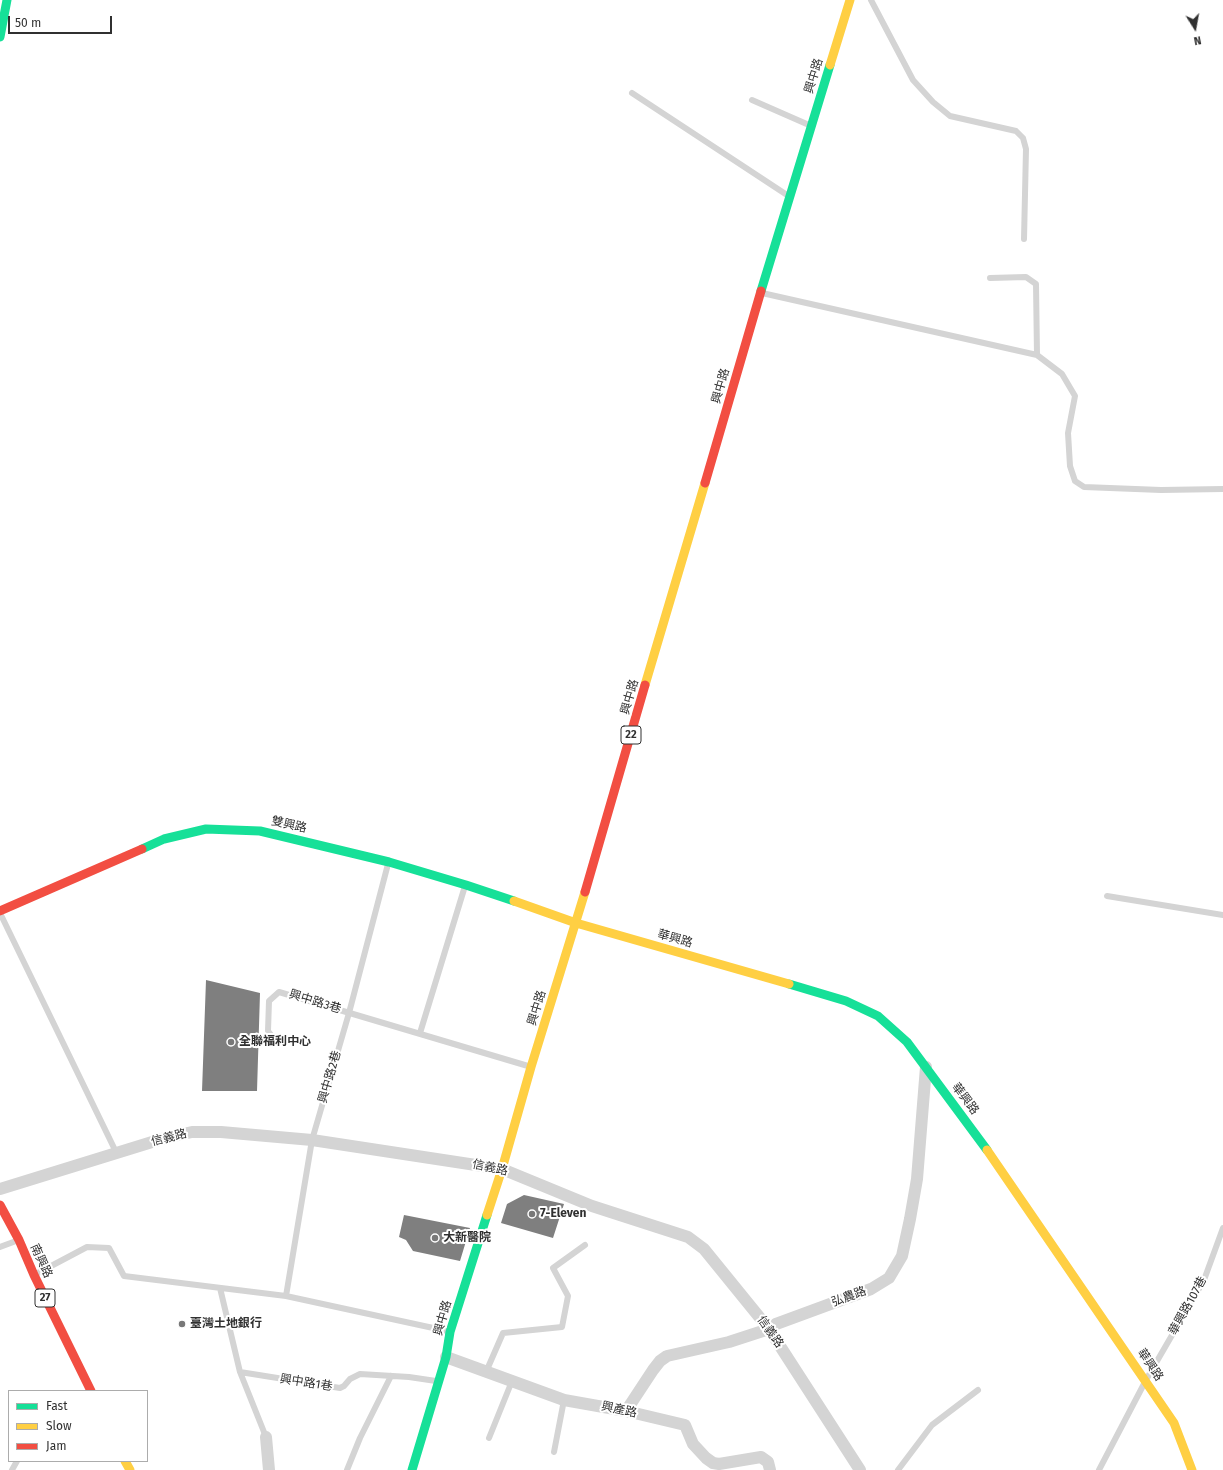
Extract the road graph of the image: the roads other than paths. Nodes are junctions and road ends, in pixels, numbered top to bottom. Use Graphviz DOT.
graph roads {
  1 [pos="7,0"];
  2 [pos="850,0"];
  3 [pos="871,0"];
  4 [pos="0,37"];
  5 [pos="632,93"];
  6 [pos="752,100"];
  7 [pos="811,126"];
  8 [pos="790,197"];
  9 [pos="1024,239"];
  10 [pos="990,278"];
  11 [pos="760,293"];
  12 [pos="1038,355"];
  13 [pos="1223,489"];
  14 [pos="389,862"];
  15 [pos="466,885"];
  16 [pos="1107,896"];
  17 [pos="0,912"];
  18 [pos="1223,915"];
  19 [pos="576,923"];
  20 [pos="349,1013"];
  21 [pos="420,1033"];
  22 [pos="293,1042"];
  23 [pos="531,1067"];
  24 [pos="926,1067"];
  25 [pos="312,1140"];
  26 [pos="116,1152"];
  27 [pos="502,1169"];
  28 [pos="0,1189"];
  29 [pos="0,1205"];
  30 [pos="1223,1228"];
  31 [pos="19,1240"];
  32 [pos="585,1245"];
  33 [pos="0,1247"];
  34 [pos="34,1275"];
  35 [pos="220,1288"];
  36 [pos="286,1296"];
  37 [pos="769,1328"];
  38 [pos="450,1332"];
  39 [pos="446,1358"];
  40 [pos="240,1372"];
  41 [pos="486,1372"];
  42 [pos="391,1376"];
  43 [pos="1146,1380"];
  44 [pos="438,1381"];
  45 [pos="512,1381"];
  46 [pos="91,1390"];
  47 [pos="978,1390"];
  48 [pos="564,1400"];
  49 [pos="626,1411"];
  50 [pos="266,1437"];
  51 [pos="489,1438"];
  52 [pos="554,1452"];
  53 [pos="269,1470"];
  54 [pos="347,1470"];
  55 [pos="412,1470"];
  56 [pos="770,1470"];
  57 [pos="860,1470"];
  58 [pos="898,1470"];
  59 [pos="1099,1470"];
  60 [pos="1192,1470"];
  1 -- 4 [label="main road"];
  2 -- 7 [label="main road, 興中路 / 22"];
  3 -- 9 [label="lane"];
  5 -- 8 [label="lane"];
  6 -- 7 [label="lane"];
  7 -- 8 [label="main road, 興中路 / 22"];
  8 -- 11 [label="main road, 興中路 / 22"];
  10 -- 12 [label="lane"];
  11 -- 12 [label="lane"];
  11 -- 19 [label="main road, 興中路 / 22"];
  12 -- 13 [label="lane"];
  14 -- 15 [label="main road, 雙興路"];
  14 -- 17 [label="main road, 雙興路"];
  14 -- 20 [label="lane, 興中路2巷"];
  15 -- 19 [label="main road, 雙興路"];
  15 -- 21 [label="lane"];
  16 -- 18 [label="lane"];
  17 -- 26 [label="lane"];
  19 -- 23 [label="main road, 興中路 / 22"];
  19 -- 24 [label="main road, 華興路"];
  20 -- 21 [label="lane, 興中路3巷"];
  20 -- 22 [label="lane, 興中路3巷"];
  20 -- 25 [label="lane, 興中路2巷"];
  21 -- 23 [label="lane, 興中路3巷"];
  23 -- 27 [label="main road, 興中路 / 22"];
  24 -- 37 [label="street, 弘農路"];
  24 -- 43 [label="main road, 華興路"];
  25 -- 26 [label="street, 信義路"];
  25 -- 27 [label="street, 信義路"];
  25 -- 36 [label="lane, 興中路2巷"];
  26 -- 28 [label="street, 信義路"];
  27 -- 37 [label="street, 信義路"];
  27 -- 38 [label="main road, 興中路 / 22"];
  29 -- 31 [label="main road, 南興路 / 27"];
  30 -- 43 [label="lane, 華興路107巷"];
  31 -- 33 [label="lane"];
  31 -- 34 [label="main road, 南興路 / 27"];
  32 -- 41 [label="lane"];
  34 -- 35 [label="lane"];
  34 -- 46 [label="main road, 南興路 / 27"];
  35 -- 36 [label="lane"];
  35 -- 40 [label="lane"];
  36 -- 38 [label="lane"];
  37 -- 49 [label="street, 弘農路"];
  37 -- 57 [label="street, 信義路"];
  38 -- 39 [label="main road, 興中路 / 22"];
  39 -- 41 [label="street, 興產路"];
  39 -- 44 [label="main road, 興中路 / 22"];
  40 -- 42 [label="lane, 興中路1巷"];
  40 -- 50 [label="lane"];
  41 -- 45 [label="street, 興產路"];
  42 -- 44 [label="lane, 興中路1巷"];
  42 -- 54 [label="lane"];
  43 -- 59 [label="lane, 華興路107巷"];
  43 -- 60 [label="main road, 華興路"];
  44 -- 55 [label="main road, 興中路 / 22"];
  45 -- 48 [label="street, 興產路"];
  45 -- 51 [label="lane"];
  47 -- 58 [label="lane"];
  48 -- 49 [label="street, 興產路"];
  48 -- 52 [label="lane"];
  49 -- 56 [label="street, 興產路"];
  50 -- 53 [label="street"];
}
